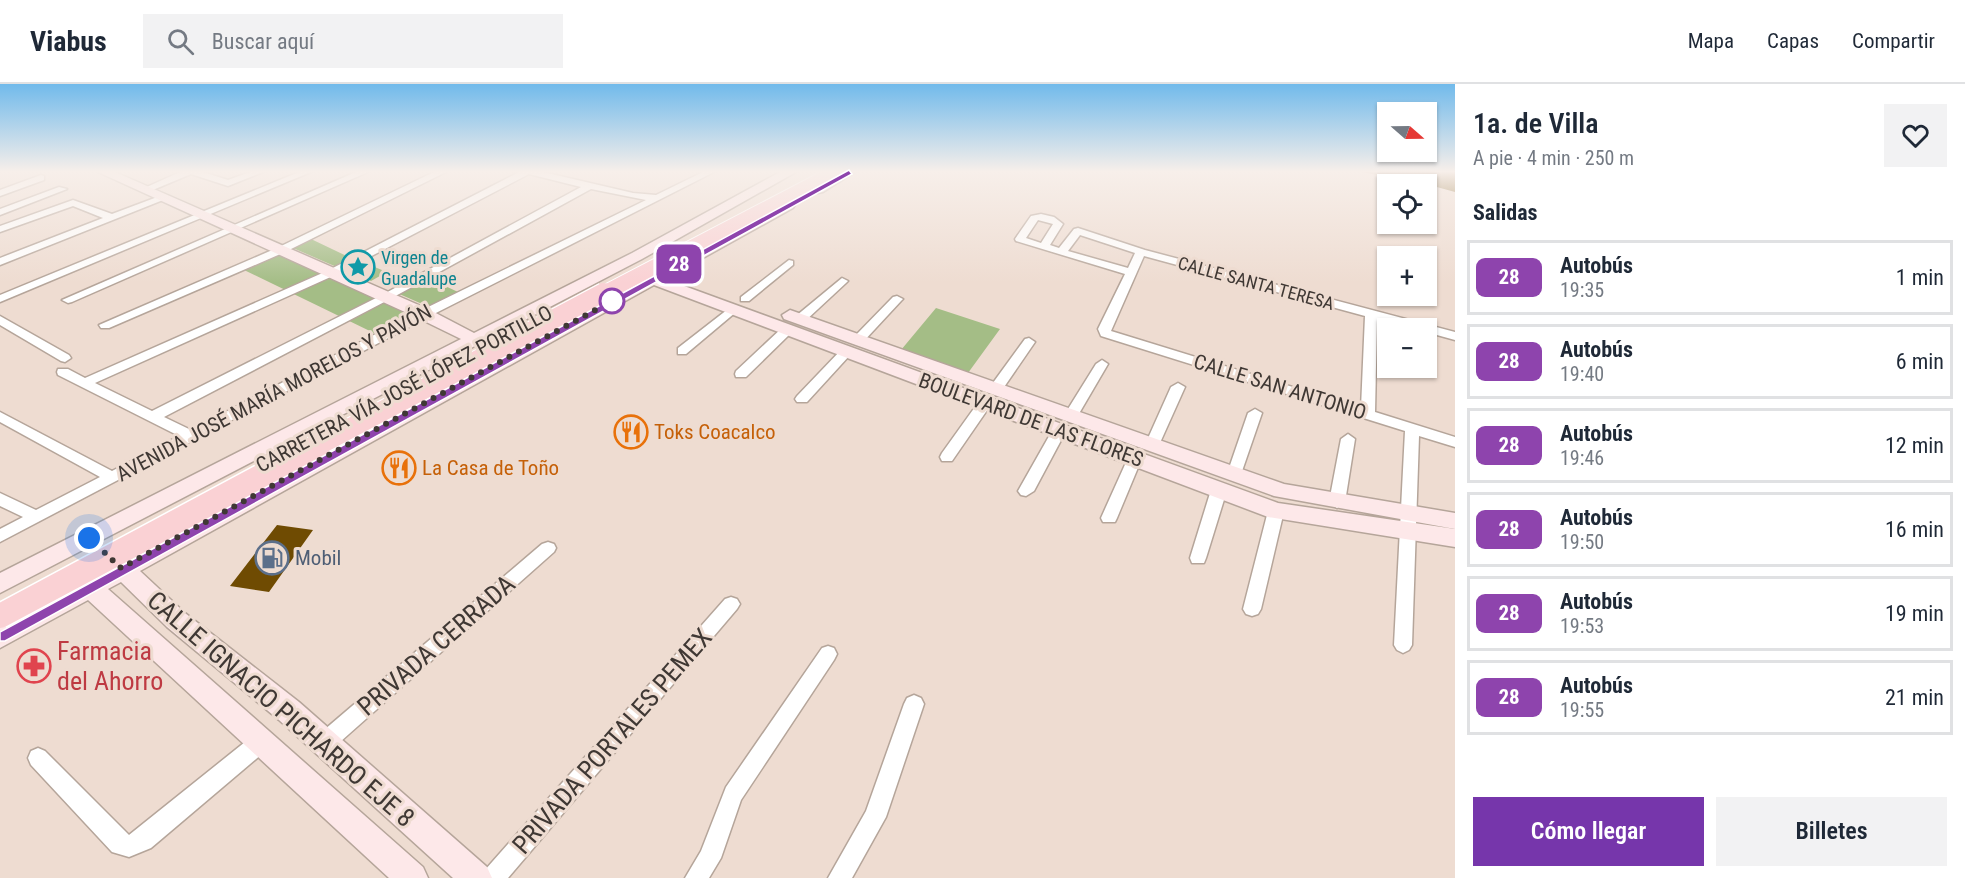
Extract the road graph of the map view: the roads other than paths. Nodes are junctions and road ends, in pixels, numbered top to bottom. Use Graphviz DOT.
graph roads {
  1 [pos="58,209"];
  2 [pos="87,209"];
  3 [pos="135,209"];
  4 [pos="188,209"];
  5 [pos="219,209"];
  6 [pos="280,209"];
  7 [pos="366,209"];
  8 [pos="456,209"];
  9 [pos="547,209"];
  10 [pos="637,209"];
  11 [pos="723,209"];
  12 [pos="741,209"];
  13 [pos="764,209"];
  14 [pos="781,209"];
  15 [pos="203,216"];
  16 [pos="112,218"];
  17 [pos="1058,226"];
  18 [pos="0,229"];
  19 [pos="235,229"];
  20 [pos="1078,231"];
  21 [pos="1044,247"];
  22 [pos="281,250"];
  23 [pos="1062,252"];
  24 [pos="1141,252"];
  25 [pos="637,256"];
  26 [pos="0,262"];
  27 [pos="789,262"];
  28 [pos="618,266"];
  29 [pos="1131,272"];
  30 [pos="331,273"];
  31 [pos="660,275"];
  32 [pos="842,281"];
  33 [pos="386,297"];
  34 [pos="0,299"];
  35 [pos="897,299"];
  36 [pos="68,300"];
  37 [pos="739,304"];
  38 [pos="424,314"];
  39 [pos="1371,314"];
  40 [pos="0,321"];
  41 [pos="105,325"];
  42 [pos="794,325"];
  43 [pos="1455,336"];
  44 [pos="473,339"];
  45 [pos="1029,342"];
  46 [pos="852,346"];
  47 [pos="682,351"];
  48 [pos="65,358"];
  49 [pos="1102,364"];
  50 [pos="63,372"];
  51 [pos="741,374"];
  52 [pos="84,383"];
  53 [pos="1178,387"];
  54 [pos="990,396"];
  55 [pos="802,399"];
  56 [pos="1255,413"];
  57 [pos="1368,414"];
  58 [pos="0,416"];
  59 [pos="152,417"];
  60 [pos="1065,424"];
  61 [pos="1412,429"];
  62 [pos="191,436"];
  63 [pos="1348,439"];
  64 [pos="1455,442"];
  65 [pos="1152,446"];
  66 [pos="947,457"];
  67 [pos="1135,458"];
  68 [pos="1234,474"];
  69 [pos="112,477"];
  70 [pos="1219,490"];
  71 [pos="1026,491"];
  72 [pos="0,500"];
  73 [pos="1337,502"];
  74 [pos="1276,511"];
  75 [pos="36,517"];
  76 [pos="1109,518"];
  77 [pos="1408,521"];
  78 [pos="1455,521"];
  79 [pos="0,536"];
  80 [pos="89,538"];
  81 [pos="1455,538"];
  82 [pos="548,548"];
  83 [pos="57,555"];
  84 [pos="1198,558"];
  85 [pos="121,568"];
  86 [pos="0,584"];
  87 [pos="89,587"];
  88 [pos="0,602"];
  89 [pos="731,604"];
  90 [pos="1252,609"];
  91 [pos="0,616"];
  92 [pos="0,637"];
  93 [pos="1403,645"];
  94 [pos="828,654"];
  95 [pos="914,704"];
  96 [pos="262,741"];
  97 [pos="324,742"];
  98 [pos="38,758"];
  99 [pos="412,878"];
  100 [pos="476,878"];
  101 [pos="493,878"];
  102 [pos="696,878"];
  103 [pos="839,878"];
  1 -- 18 [label="street"];
  2 -- 16 [label="street"];
  3 -- 16 [label="street"];
  4 -- 15 [label="main road"];
  5 -- 15 [label="street"];
  6 -- 19 [label="street"];
  7 -- 22 [label="street"];
  8 -- 30 [label="street"];
  9 -- 33 [label="street"];
  10 -- 38 [label="street, AVENIDA JOSÉ MARÍA MORELOS Y PAVÓN"];
  11 -- 25 [label="main road"];
  12 -- 88 [label="main road, CARRETERA VÍA JOSÉ LÓPEZ PORTILLO"];
  13 -- 91 [label="main road, CARRETERA VÍA JOSÉ LÓPEZ PORTILLO, bridge"];
  14 -- 31 [label="main road"];
  15 -- 19 [label="main road"];
  15 -- 34 [label="street"];
  16 -- 26 [label="street"];
  17 -- 20 [label="street, CALLE SANTA TERESA"];
  17 -- 21 [label="street"];
  17 -- 21 [label="street, CALLE SANTA TERESA"];
  19 -- 22 [label="main road"];
  19 -- 36 [label="street"];
  20 -- 23 [label="street"];
  20 -- 24 [label="street, CALLE SANTA TERESA"];
  21 -- 23 [label="street"];
  22 -- 30 [label="main road"];
  22 -- 41 [label="street"];
  23 -- 29 [label="street"];
  24 -- 29 [label="street"];
  24 -- 39 [label="street, CALLE SANTA TERESA"];
  25 -- 28 [label="main road"];
  25 -- 31 [label="main road, BOULEVARD DE LAS FLORES"];
  27 -- 37 [label="street"];
  28 -- 31 [label="main road, BOULEVARD DE LAS FLORES"];
  28 -- 44 [label="main road"];
  29 -- 57 [label="street, CALLE SAN ANTONIO"];
  30 -- 33 [label="main road"];
  30 -- 52 [label="street"];
  31 -- 37 [label="main road, BOULEVARD DE LAS FLORES"];
  31 -- 85 [label="main road"];
  32 -- 42 [label="street"];
  33 -- 38 [label="main road"];
  33 -- 59 [label="street"];
  35 -- 46 [label="street"];
  37 -- 42 [label="main road, BOULEVARD DE LAS FLORES"];
  37 -- 47 [label="street"];
  38 -- 44 [label="main road"];
  38 -- 62 [label="street, AVENIDA JOSÉ MARÍA MORELOS Y PAVÓN"];
  39 -- 43 [label="street, CALLE SANTA TERESA"];
  39 -- 57 [label="street"];
  40 -- 48 [label="street"];
  42 -- 46 [label="main road, BOULEVARD DE LAS FLORES"];
  42 -- 51 [label="street"];
  44 -- 80 [label="main road"];
  45 -- 54 [label="street"];
  46 -- 54 [label="main road, BOULEVARD DE LAS FLORES"];
  46 -- 55 [label="street"];
  49 -- 60 [label="street"];
  50 -- 52 [label="street"];
  52 -- 59 [label="street"];
  53 -- 65 [label="street"];
  54 -- 60 [label="main road, BOULEVARD DE LAS FLORES"];
  54 -- 66 [label="street"];
  56 -- 68 [label="street"];
  57 -- 61 [label="street, CALLE SAN ANTONIO"];
  58 -- 69 [label="street"];
  59 -- 62 [label="street"];
  60 -- 65 [label="main road, BOULEVARD DE LAS FLORES"];
  60 -- 67 [label="main road, BOULEVARD DE LAS FLORES"];
  60 -- 71 [label="street"];
  61 -- 64 [label="street, CALLE SAN ANTONIO"];
  61 -- 77 [label="street"];
  62 -- 69 [label="street, AVENIDA JOSÉ MARÍA MORELOS Y PAVÓN"];
  63 -- 73 [label="street"];
  65 -- 68 [label="main road, BOULEVARD DE LAS FLORES"];
  67 -- 70 [label="main road, BOULEVARD DE LAS FLORES"];
  67 -- 76 [label="street"];
  68 -- 73 [label="main road, BOULEVARD DE LAS FLORES"];
  69 -- 75 [label="street, AVENIDA JOSÉ MARÍA MORELOS Y PAVÓN"];
  70 -- 74 [label="main road, BOULEVARD DE LAS FLORES"];
  70 -- 84 [label="street"];
  72 -- 75 [label="street"];
  73 -- 77 [label="main road, BOULEVARD DE LAS FLORES"];
  74 -- 77 [label="main road, BOULEVARD DE LAS FLORES"];
  74 -- 90 [label="street"];
  75 -- 79 [label="street, AVENIDA JOSÉ MARÍA MORELOS Y PAVÓN"];
  77 -- 78 [label="main road, BOULEVARD DE LAS FLORES"];
  77 -- 81 [label="main road, BOULEVARD DE LAS FLORES"];
  77 -- 93 [label="street"];
  80 -- 83 [label="main road"];
  80 -- 85 [label="main road, CALLE IGNACIO PICHARDO EJE 8"];
  82 -- 97 [label="street, PRIVADA CERRADA"];
  83 -- 86 [label="main road"];
  83 -- 87 [label="main road, CALLE IGNACIO PICHARDO EJE 8"];
  85 -- 87 [label="main road"];
  85 -- 97 [label="main road, CALLE IGNACIO PICHARDO EJE 8"];
  87 -- 92 [label="main road"];
  87 -- 96 [label="main road, CALLE IGNACIO PICHARDO EJE 8"];
  89 -- 101 [label="street, PRIVADA PORTALES PEMEX"];
  94 -- 102 [label="street"];
  95 -- 103 [label="street"];
  96 -- 98 [label="street"];
  96 -- 99 [label="main road, CALLE IGNACIO PICHARDO EJE 8"];
  97 -- 100 [label="main road, CALLE IGNACIO PICHARDO EJE 8"];
}
